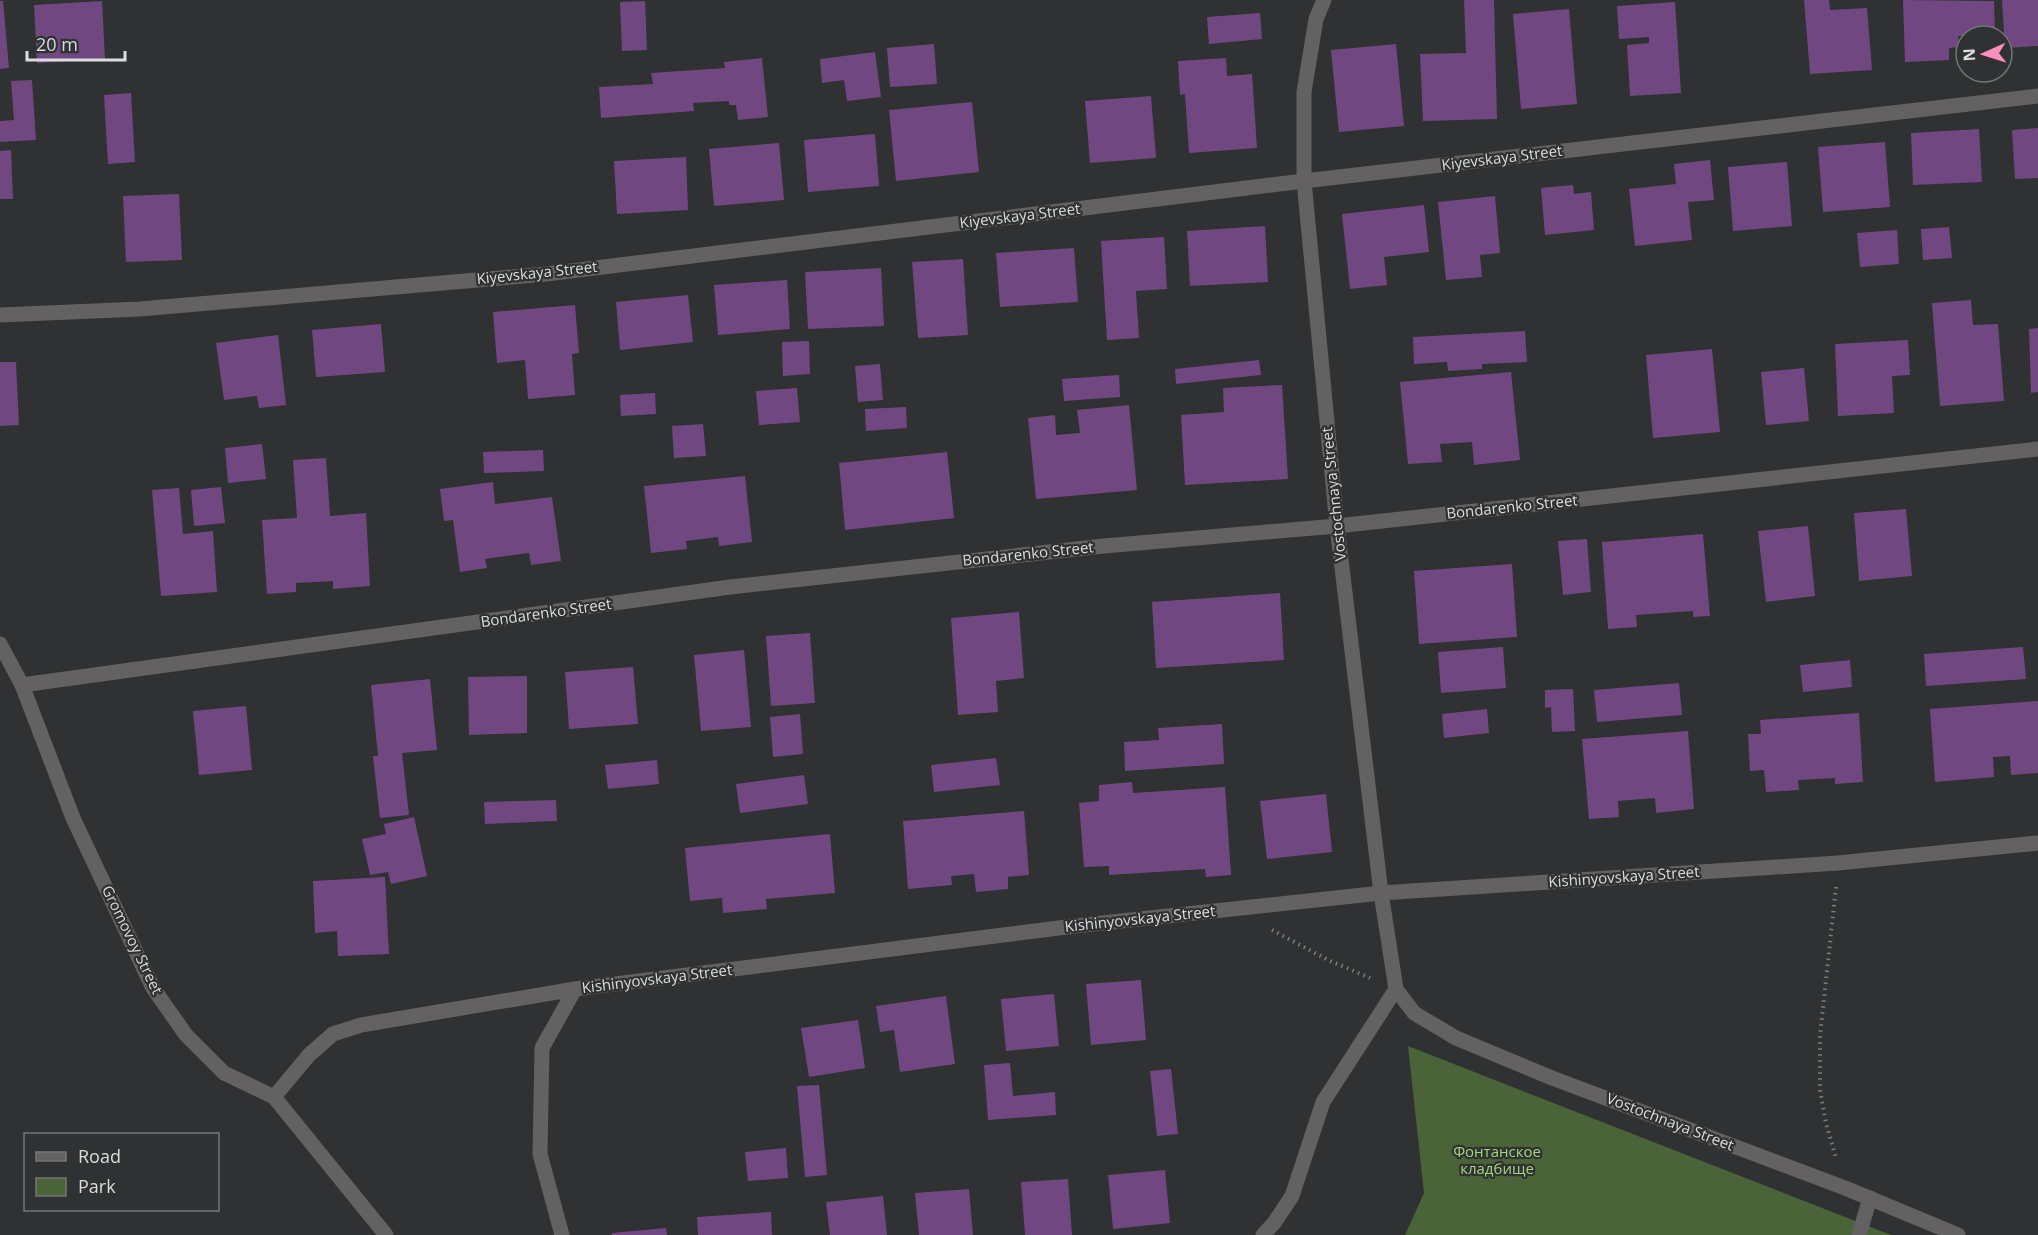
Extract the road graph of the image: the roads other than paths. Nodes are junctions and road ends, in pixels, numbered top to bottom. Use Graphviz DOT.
graph roads {
  1 [pos="1324,0"];
  2 [pos="2038,96"];
  3 [pos="1304,181"];
  4 [pos="0,315"];
  5 [pos="2038,449"];
  6 [pos="1337,526"];
  7 [pos="0,644"];
  8 [pos="22,685"];
  9 [pos="2038,843"];
  10 [pos="1381,893"];
  11 [pos="575,989"];
  12 [pos="1396,989"];
  13 [pos="274,1097"];
  14 [pos="1870,1198"];
  15 [pos="386,1235"];
  16 [pos="562,1235"];
  17 [pos="1263,1235"];
  18 [pos="1859,1235"];
  19 [pos="1958,1235"];
  1 -- 3 [label="street, Vostochnaya Street"];
  2 -- 3 [label="street, Kiyevskaya Street"];
  3 -- 4 [label="street, Kiyevskaya Street"];
  3 -- 6 [label="street, Vostochnaya Street"];
  5 -- 6 [label="street, Bondarenko Street"];
  6 -- 8 [label="street, Bondarenko Street"];
  6 -- 10 [label="street, Vostochnaya Street"];
  7 -- 8 [label="street, Gromovoy Street"];
  8 -- 13 [label="street, Gromovoy Street"];
  9 -- 10 [label="street, Kishinyovskaya Street"];
  10 -- 11 [label="street, Kishinyovskaya Street"];
  10 -- 12 [label="street, Vostochnaya Street"];
  11 -- 13 [label="street, Kishinyovskaya Street"];
  11 -- 16 [label="street"];
  12 -- 14 [label="street, Vostochnaya Street"];
  12 -- 17 [label="street"];
  13 -- 15 [label="street, Gromovoy Street"];
  14 -- 18 [label="street"];
  14 -- 19 [label="street, Vostochnaya Street"];
}
